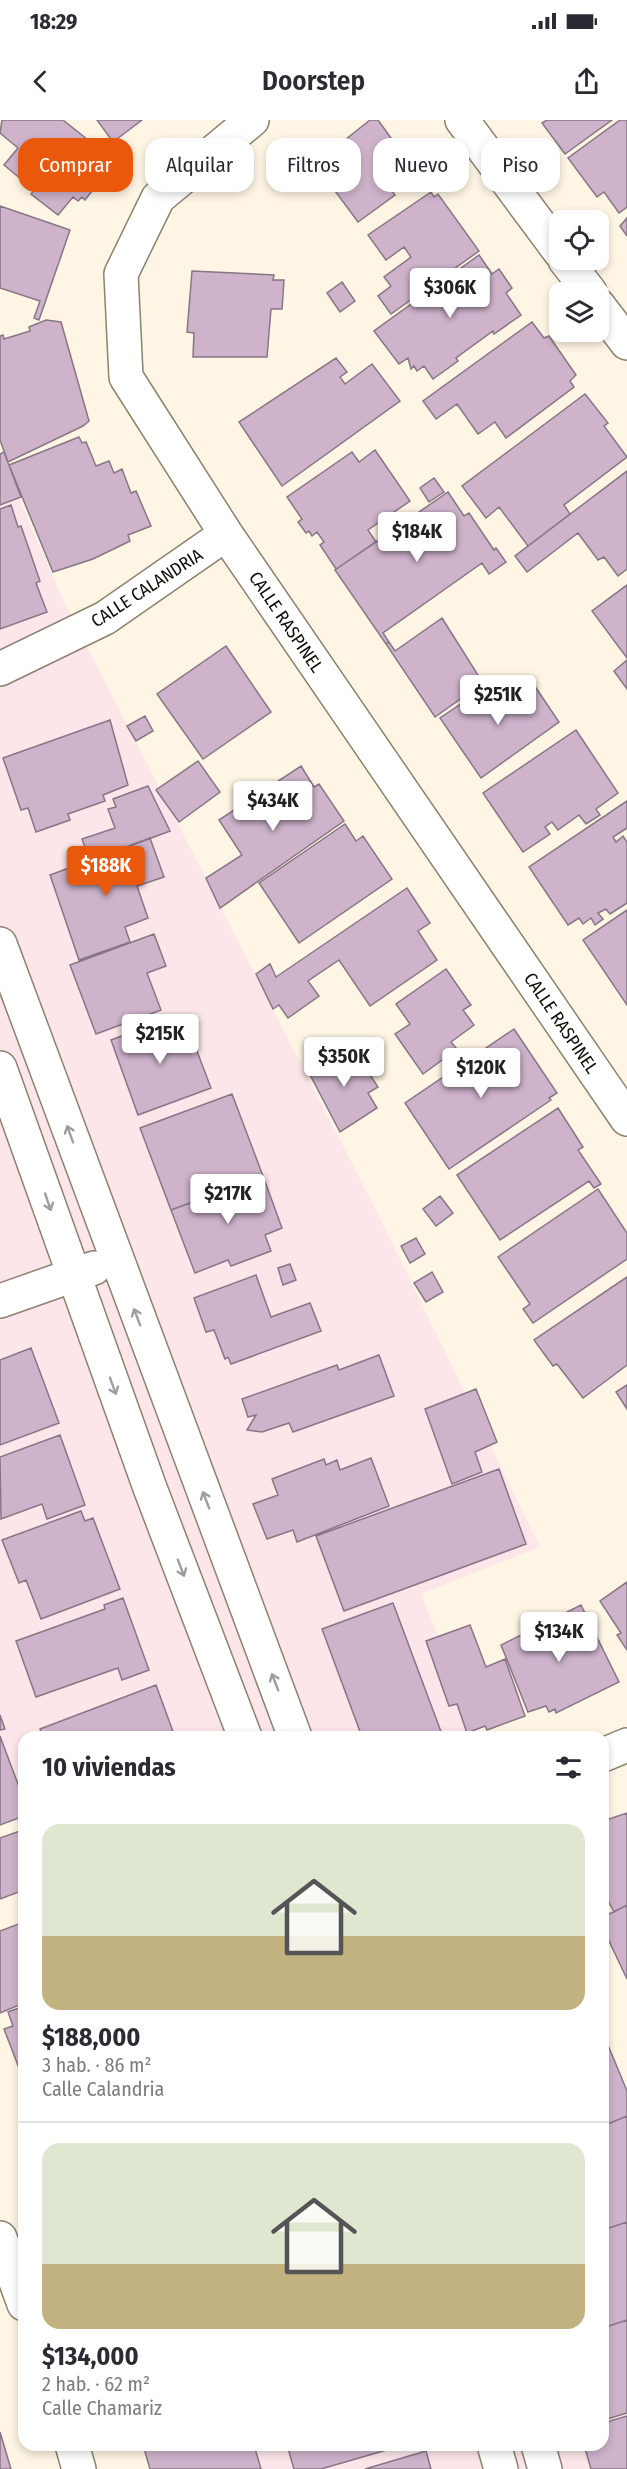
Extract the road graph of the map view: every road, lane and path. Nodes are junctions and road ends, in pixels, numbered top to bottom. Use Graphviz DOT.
graph roads {
  1 [pos="252,120"];
  2 [pos="462,120"];
  3 [pos="549,237"];
  4 [pos="573,270"];
  5 [pos="582,282"];
  6 [pos="609,319"];
  7 [pos="627,343"];
  8 [pos="226,534"];
  9 [pos="0,669"];
  10 [pos="0,944"];
  11 [pos="0,1068"];
  12 [pos="627,1119"];
  13 [pos="116,1261"];
  14 [pos="74,1275"];
  15 [pos="0,1300"];
  16 [pos="243,1731"];
  17 [pos="294,1731"];
  18 [pos="627,1745"];
  19 [pos="609,1752"];
  20 [pos="0,2238"];
  21 [pos="18,2288"];
  22 [pos="74,2451"];
  23 [pos="496,2451"];
  24 [pos="540,2451"];
  25 [pos="79,2469"];
  26 [pos="501,2469"];
  27 [pos="545,2469"];
  1 -- 8 [label="street, CALLE RASPINEL"];
  2 -- 3 [label="street"];
  4 -- 5 [label="street"];
  6 -- 7 [label="street"];
  8 -- 9 [label="street, CALLE CALANDRIA"];
  8 -- 12 [label="street, CALLE RASPINEL"];
  13 -- 10 [label="street, one-way"];
  11 -- 14 [label="street, one-way"];
  13 -- 14 [label="street"];
  17 -- 13 [label="street, one-way"];
  14 -- 15 [label="street"];
  14 -- 16 [label="street, one-way"];
  18 -- 19 [label="street"];
  20 -- 21 [label="street"];
  22 -- 25 [label="street"];
  23 -- 26 [label="street"];
  24 -- 27 [label="street"];
}
